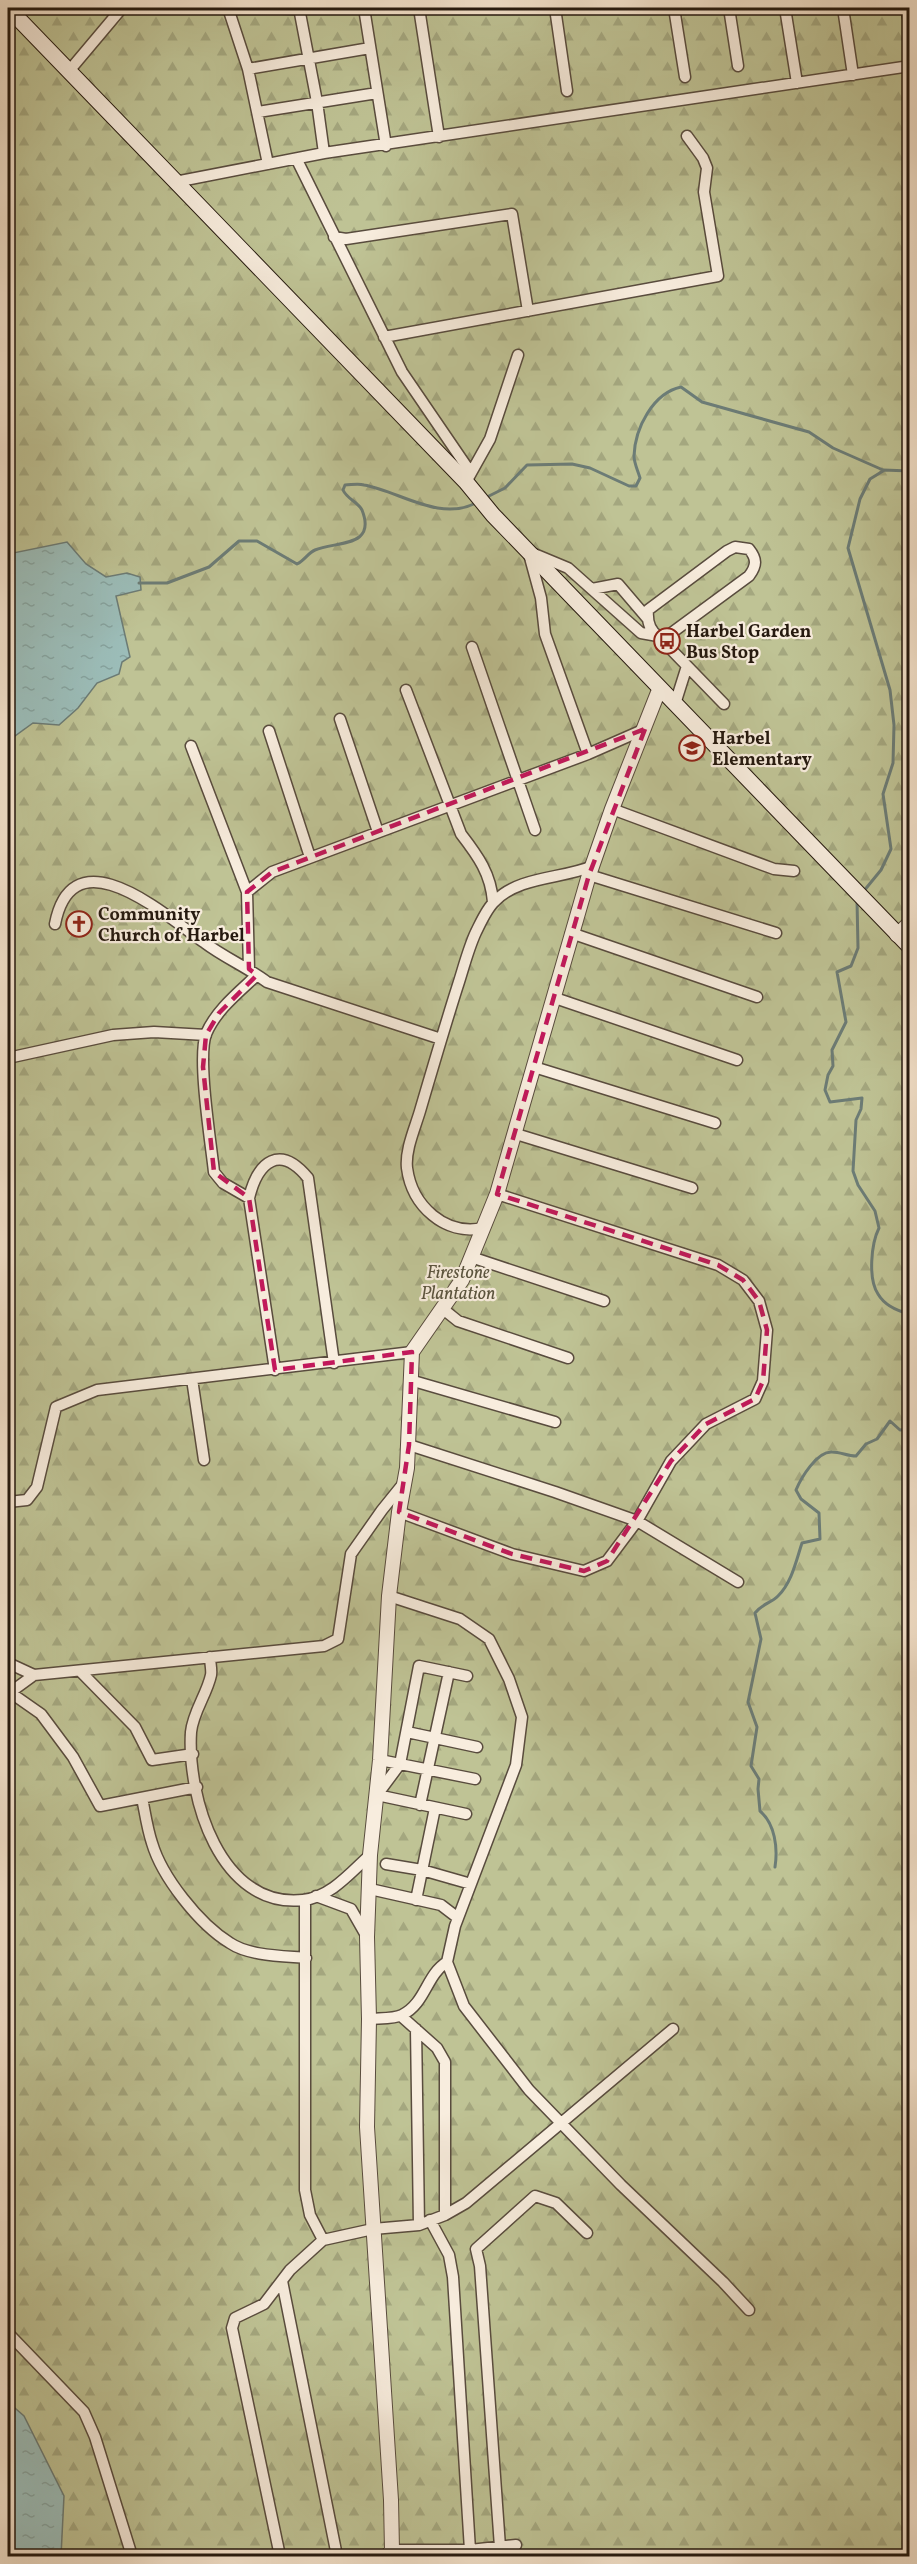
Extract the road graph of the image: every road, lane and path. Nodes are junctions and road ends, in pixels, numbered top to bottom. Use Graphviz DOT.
graph roads {
  1 [pos="8,8"];
  2 [pos="122,8"];
  3 [pos="228,8"];
  4 [pos="262,8"];
  5 [pos="302,8"];
  6 [pos="364,8"];
  7 [pos="419,8"];
  8 [pos="555,8"];
  9 [pos="674,8"];
  10 [pos="729,8"];
  11 [pos="784,8"];
  12 [pos="843,8"];
  13 [pos="906,8"];
  14 [pos="909,27"];
  15 [pos="370,48"];
  16 [pos="310,60"];
  17 [pos="738,66"];
  18 [pos="909,66"];
  19 [pos="248,69"];
  20 [pos="69,71"];
  21 [pos="853,75"];
  22 [pos="685,77"];
  23 [pos="797,83"];
  24 [pos="567,91"];
  25 [pos="376,93"];
  26 [pos="317,102"];
  27 [pos="258,112"];
  28 [pos="687,136"];
  29 [pos="439,137"];
  30 [pos="386,146"];
  31 [pos="324,153"];
  32 [pos="297,159"];
  33 [pos="268,164"];
  34 [pos="175,182"];
  35 [pos="334,237"];
  36 [pos="528,311"];
  37 [pos="384,337"];
  38 [pos="518,355"];
  39 [pos="469,480"];
  40 [pos="529,551"];
  41 [pos="592,589"];
  42 [pos="647,618"];
  43 [pos="660,638"];
  44 [pos="472,647"];
  45 [pos="687,666"];
  46 [pos="406,690"];
  47 [pos="660,690"];
  48 [pos="675,704"];
  49 [pos="724,704"];
  50 [pos="340,719"];
  51 [pos="645,729"];
  52 [pos="269,732"];
  53 [pos="191,746"];
  54 [pos="588,754"];
  55 [pos="519,779"];
  56 [pos="448,806"];
  57 [pos="612,809"];
  58 [pos="535,830"];
  59 [pos="378,832"];
  60 [pos="310,857"];
  61 [pos="591,871"];
  62 [pos="794,871"];
  63 [pos="248,892"];
  64 [pos="493,902"];
  65 [pos="909,923"];
  66 [pos="55,924"];
  67 [pos="571,933"];
  68 [pos="776,933"];
  69 [pos="897,935"];
  70 [pos="909,947"];
  71 [pos="253,972"];
  72 [pos="757,997"];
  73 [pos="555,998"];
  74 [pos="206,1035"];
  75 [pos="441,1039"];
  76 [pos="8,1058"];
  77 [pos="737,1060"];
  78 [pos="534,1067"];
  79 [pos="715,1123"];
  80 [pos="516,1134"];
  81 [pos="692,1188"];
  82 [pos="497,1194"];
  83 [pos="249,1198"];
  84 [pos="483,1228"];
  85 [pos="471,1257"];
  86 [pos="604,1301"];
  87 [pos="443,1309"];
  88 [pos="412,1352"];
  89 [pos="568,1358"];
  90 [pos="334,1363"];
  91 [pos="275,1370"];
  92 [pos="192,1379"];
  93 [pos="410,1380"];
  94 [pos="555,1422"];
  95 [pos="409,1445"];
  96 [pos="204,1460"];
  97 [pos="403,1484"];
  98 [pos="8,1502"];
  99 [pos="399,1512"];
  100 [pos="637,1521"];
  101 [pos="738,1582"];
  102 [pos="389,1596"];
  103 [pos="210,1657"];
  104 [pos="8,1663"];
  105 [pos="80,1671"];
  106 [pos="449,1672"];
  107 [pos="34,1675"];
  108 [pos="467,1676"];
  109 [pos="9,1693"];
  110 [pos="406,1732"];
  111 [pos="435,1738"];
  112 [pos="477,1747"];
  113 [pos="193,1754"];
  114 [pos="380,1760"];
  115 [pos="400,1764"];
  116 [pos="428,1770"];
  117 [pos="475,1779"];
  118 [pos="197,1787"];
  119 [pos="377,1795"];
  120 [pos="142,1798"];
  121 [pos="420,1805"];
  122 [pos="435,1808"];
  123 [pos="466,1814"];
  124 [pos="370,1855"];
  125 [pos="386,1864"];
  126 [pos="422,1870"];
  127 [pos="471,1884"];
  128 [pos="370,1889"];
  129 [pos="316,1896"];
  130 [pos="305,1900"];
  131 [pos="416,1900"];
  132 [pos="458,1918"];
  133 [pos="367,1936"];
  134 [pos="306,1958"];
  135 [pos="447,1962"];
  136 [pos="401,2016"];
  137 [pos="369,2019"];
  138 [pos="416,2029"];
  139 [pos="673,2029"];
  140 [pos="560,2122"];
  141 [pos="445,2215"];
  142 [pos="430,2220"];
  143 [pos="419,2225"];
  144 [pos="373,2229"];
  145 [pos="587,2233"];
  146 [pos="323,2240"];
  147 [pos="282,2281"];
  148 [pos="749,2310"];
  149 [pos="8,2333"];
  150 [pos="516,2545"];
  151 [pos="500,2547"];
  152 [pos="470,2550"];
  153 [pos="389,2553"];
  154 [pos="132,2556"];
  155 [pos="280,2556"];
  156 [pos="337,2556"];
  1 -- 20 [label="main road"];
  2 -- 20 [label="street"];
  3 -- 19 [label="street"];
  4 -- 5 [label="street"];
  5 -- 16 [label="street"];
  6 -- 15 [label="street"];
  7 -- 29 [label="street"];
  8 -- 24 [label="street"];
  9 -- 22 [label="street"];
  10 -- 17 [label="street"];
  11 -- 23 [label="street"];
  12 -- 21 [label="street"];
  13 -- 14 [label="street"];
  15 -- 16 [label="street"];
  15 -- 25 [label="street"];
  16 -- 19 [label="street"];
  16 -- 26 [label="street"];
  18 -- 21 [label="street"];
  19 -- 27 [label="street"];
  20 -- 34 [label="main road"];
  21 -- 23 [label="street"];
  23 -- 29 [label="street"];
  25 -- 26 [label="street"];
  25 -- 30 [label="street"];
  26 -- 27 [label="street"];
  26 -- 31 [label="street"];
  27 -- 33 [label="street"];
  28 -- 36 [label="street"];
  29 -- 30 [label="street"];
  30 -- 31 [label="street"];
  31 -- 32 [label="street"];
  32 -- 33 [label="street"];
  32 -- 35 [label="street"];
  33 -- 34 [label="street"];
  34 -- 39 [label="main road"];
  35 -- 36 [label="street"];
  35 -- 37 [label="street"];
  36 -- 37 [label="street"];
  37 -- 39 [label="street"];
  38 -- 39 [label="street"];
  39 -- 40 [label="main road"];
  40 -- 41 [label="street"];
  40 -- 47 [label="main road"];
  40 -- 54 [label="street"];
  41 -- 42 [label="street"];
  41 -- 43 [label="street"];
  42 -- 43 [label="street"];
  42 -- 43 [label="street"];
  43 -- 45 [label="street"];
  44 -- 55 [label="street"];
  45 -- 48 [label="street"];
  45 -- 49 [label="street"];
  46 -- 56 [label="street"];
  47 -- 48 [label="main road"];
  47 -- 51 [label="street"];
  48 -- 69 [label="main road"];
  50 -- 59 [label="street"];
  51 -- 54 [label="street"];
  51 -- 57 [label="street"];
  52 -- 60 [label="street"];
  53 -- 63 [label="street"];
  54 -- 55 [label="street"];
  55 -- 56 [label="street"];
  55 -- 58 [label="street"];
  56 -- 59 [label="street"];
  56 -- 64 [label="street"];
  57 -- 61 [label="street"];
  57 -- 62 [label="street"];
  59 -- 60 [label="street"];
  60 -- 63 [label="street"];
  61 -- 64 [label="street"];
  61 -- 67 [label="street"];
  61 -- 68 [label="street"];
  63 -- 71 [label="street"];
  64 -- 75 [label="street"];
  65 -- 69 [label="street"];
  66 -- 71 [label="street"];
  67 -- 72 [label="street"];
  67 -- 73 [label="street"];
  69 -- 70 [label="main road"];
  71 -- 74 [label="street"];
  71 -- 75 [label="street"];
  73 -- 77 [label="street"];
  73 -- 78 [label="street"];
  74 -- 76 [label="street"];
  74 -- 83 [label="street"];
  75 -- 84 [label="street"];
  78 -- 79 [label="street"];
  78 -- 80 [label="street"];
  80 -- 81 [label="street"];
  80 -- 82 [label="street"];
  82 -- 84 [label="street"];
  82 -- 100 [label="street"];
  83 -- 90 [label="street"];
  83 -- 91 [label="street"];
  84 -- 85 [label="street"];
  85 -- 86 [label="street"];
  85 -- 87 [label="street"];
  87 -- 88 [label="street"];
  87 -- 89 [label="street"];
  88 -- 90 [label="street"];
  88 -- 93 [label="street"];
  90 -- 91 [label="street"];
  91 -- 92 [label="street"];
  92 -- 96 [label="street"];
  92 -- 98 [label="street"];
  93 -- 94 [label="street"];
  93 -- 95 [label="street"];
  95 -- 97 [label="street"];
  95 -- 100 [label="street"];
  97 -- 99 [label="street"];
  97 -- 103 [label="street"];
  99 -- 100 [label="street"];
  99 -- 102 [label="street"];
  100 -- 101 [label="street"];
  102 -- 114 [label="street"];
  102 -- 127 [label="street"];
  103 -- 105 [label="street"];
  103 -- 113 [label="street"];
  104 -- 107 [label="street"];
  105 -- 107 [label="street"];
  105 -- 113 [label="street"];
  106 -- 108 [label="street"];
  106 -- 110 [label="street"];
  106 -- 111 [label="street"];
  107 -- 109 [label="street"];
  109 -- 120 [label="street"];
  110 -- 111 [label="street"];
  110 -- 115 [label="street"];
  111 -- 112 [label="street"];
  111 -- 116 [label="street"];
  113 -- 118 [label="street"];
  114 -- 115 [label="street"];
  114 -- 119 [label="street"];
  115 -- 116 [label="street"];
  115 -- 119 [label="street"];
  116 -- 117 [label="street"];
  116 -- 121 [label="street"];
  118 -- 120 [label="street"];
  118 -- 130 [label="street"];
  119 -- 121 [label="street"];
  119 -- 124 [label="street"];
  120 -- 134 [label="street"];
  121 -- 122 [label="street"];
  122 -- 123 [label="street"];
  122 -- 126 [label="street"];
  124 -- 128 [label="street"];
  124 -- 129 [label="street"];
  125 -- 126 [label="street"];
  126 -- 127 [label="street"];
  126 -- 131 [label="street"];
  127 -- 132 [label="street"];
  128 -- 131 [label="street"];
  128 -- 133 [label="street"];
  129 -- 130 [label="street"];
  129 -- 133 [label="street"];
  130 -- 134 [label="street"];
  131 -- 132 [label="street"];
  132 -- 135 [label="street"];
  133 -- 137 [label="street"];
  134 -- 146 [label="street"];
  135 -- 136 [label="street"];
  135 -- 140 [label="street"];
  136 -- 137 [label="street"];
  136 -- 138 [label="street"];
  137 -- 144 [label="street"];
  138 -- 141 [label="street"];
  138 -- 143 [label="street"];
  139 -- 140 [label="street"];
  140 -- 141 [label="street"];
  140 -- 148 [label="street"];
  141 -- 142 [label="street"];
  142 -- 143 [label="street"];
  142 -- 152 [label="street"];
  143 -- 144 [label="street"];
  144 -- 146 [label="street"];
  144 -- 153 [label="street"];
  145 -- 151 [label="street"];
  146 -- 147 [label="street"];
  147 -- 155 [label="street"];
  147 -- 156 [label="street"];
  149 -- 154 [label="street"];
  150 -- 151 [label="street"];
  151 -- 152 [label="street"];
  152 -- 153 [label="street"];
}
